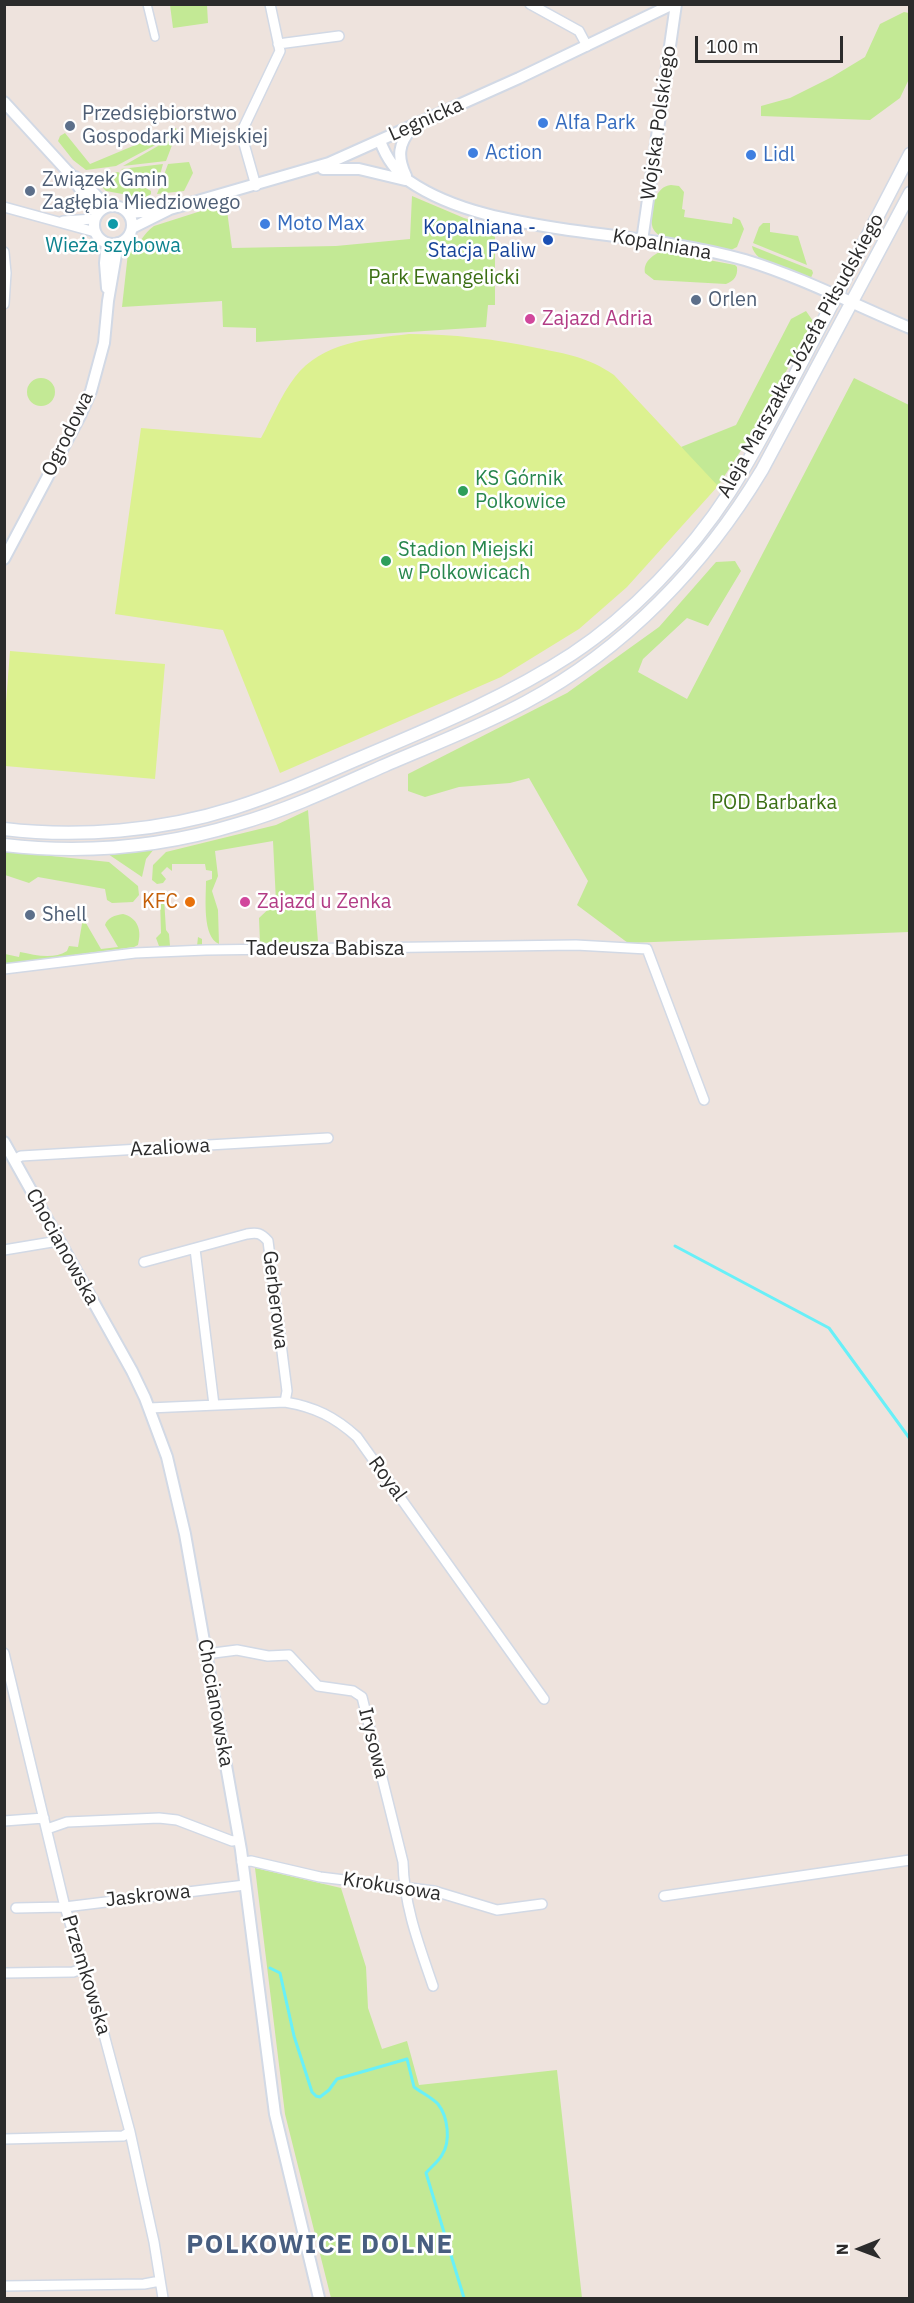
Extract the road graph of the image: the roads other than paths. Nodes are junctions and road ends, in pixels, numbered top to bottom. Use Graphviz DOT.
graph roads {
  1 [pos="147,4"];
  2 [pos="270,4"];
  3 [pos="530,4"];
  4 [pos="675,4"];
  5 [pos="339,36"];
  6 [pos="155,37"];
  7 [pos="278,44"];
  8 [pos="587,46"];
  9 [pos="4,102"];
  10 [pos="414,126"];
  11 [pos="380,141"];
  12 [pos="909,154"];
  13 [pos="311,170"];
  14 [pos="70,174"];
  15 [pos="409,181"];
  16 [pos="256,186"];
  17 [pos="909,193"];
  18 [pos="106,206"];
  19 [pos="4,207"];
  20 [pos="170,209"];
  21 [pos="129,213"];
  22 [pos="96,217"];
  23 [pos="57,222"];
  24 [pos="132,228"];
  25 [pos="95,232"];
  26 [pos="642,241"];
  27 [pos="113,243"];
  28 [pos="4,252"];
  29 [pos="5,273"];
  30 [pos="836,297"];
  31 [pos="4,303"];
  32 [pos="851,303"];
  33 [pos="909,328"];
  34 [pos="4,559"];
  35 [pos="4,829"];
  36 [pos="4,845"];
  37 [pos="4,969"];
  38 [pos="704,1100"];
  39 [pos="327,1138"];
  40 [pos="4,1142"];
  41 [pos="14,1160"];
  42 [pos="58,1241"];
  43 [pos="195,1249"];
  44 [pos="4,1250"];
  45 [pos="144,1262"];
  46 [pos="285,1402"];
  47 [pos="214,1405"];
  48 [pos="149,1408"];
  49 [pos="4,1653"];
  50 [pos="206,1654"];
  51 [pos="544,1699"];
  52 [pos="44,1818"];
  53 [pos="4,1821"];
  54 [pos="47,1828"];
  55 [pos="239,1840"];
  56 [pos="909,1860"];
  57 [pos="242,1862"];
  58 [pos="245,1885"];
  59 [pos="403,1887"];
  60 [pos="664,1896"];
  61 [pos="542,1904"];
  62 [pos="65,1907"];
  63 [pos="16,1908"];
  64 [pos="84,1968"];
  65 [pos="4,1973"];
  66 [pos="434,1986"];
  67 [pos="130,2132"];
  68 [pos="4,2139"];
  69 [pos="160,2281"];
  70 [pos="4,2286"];
  71 [pos="163,2298"];
  72 [pos="319,2298"];
  1 -- 6 [label="street"];
  2 -- 7 [label="street"];
  3 -- 8 [label="street"];
  4 -- 8 [label="street, Legnicka"];
  4 -- 26 [label="street, Wojska Polskiego"];
  5 -- 7 [label="street"];
  7 -- 16 [label="street"];
  8 -- 10 [label="street, Legnicka"];
  9 -- 14 [label="street"];
  10 -- 11 [label="street, Legnicka"];
  10 -- 15 [label="street"];
  11 -- 13 [label="street, Legnicka"];
  11 -- 15 [label="street, Kopalniana"];
  12 -- 30 [label="main road, Aleja Marszałka Józefa Piłsudskiego"];
  13 -- 15 [label="street"];
  13 -- 16 [label="street, Legnicka"];
  14 -- 18 [label="street"];
  14 -- 22 [label="street"];
  15 -- 26 [label="street, Kopalniana"];
  16 -- 20 [label="street, Legnicka"];
  17 -- 32 [label="main road, Aleja Marszałka Józefa Piłsudskiego"];
  18 -- 21 [label="street"];
  18 -- 22 [label="street"];
  19 -- 23 [label="street"];
  20 -- 21 [label="street, Legnicka"];
  20 -- 24 [label="street, Legnicka"];
  21 -- 24 [label="street"];
  22 -- 23 [label="street"];
  22 -- 25 [label="street"];
  23 -- 25 [label="street"];
  24 -- 27 [label="street"];
  25 -- 27 [label="street"];
  26 -- 30 [label="street, Kopalniana"];
  27 -- 34 [label="street, Ogrodowa"];
  28 -- 29 [label="street"];
  29 -- 31 [label="street"];
  30 -- 32 [label="street, Kopalniana"];
  30 -- 35 [label="main road, Aleja Marszałka Józefa Piłsudskiego"];
  32 -- 33 [label="street, Kopalniana"];
  32 -- 36 [label="main road, Aleja Marszałka Józefa Piłsudskiego"];
  37 -- 38 [label="street, Tadeusza Babisza"];
  39 -- 41 [label="street, Azaliowa"];
  40 -- 41 [label="street, Chocianowska"];
  41 -- 42 [label="street, Chocianowska"];
  42 -- 44 [label="street"];
  42 -- 48 [label="street, Chocianowska"];
  43 -- 45 [label="street, Gerberowa"];
  43 -- 46 [label="street, Gerberowa"];
  43 -- 47 [label="street"];
  46 -- 47 [label="street, Royal"];
  46 -- 51 [label="street, Royal"];
  47 -- 48 [label="street, Royal"];
  48 -- 50 [label="street, Chocianowska"];
  49 -- 52 [label="street, Przemkowska"];
  50 -- 55 [label="street, Chocianowska"];
  50 -- 59 [label="street, Irysowa"];
  52 -- 53 [label="street"];
  52 -- 54 [label="street, Przemkowska"];
  54 -- 55 [label="street"];
  54 -- 62 [label="street, Przemkowska"];
  55 -- 57 [label="street, Chocianowska"];
  56 -- 60 [label="street"];
  57 -- 58 [label="street, Chocianowska"];
  57 -- 59 [label="street, Krokusowa"];
  58 -- 62 [label="street, Jaskrowa"];
  58 -- 72 [label="street, Chocianowska"];
  59 -- 61 [label="street, Krokusowa"];
  59 -- 66 [label="street"];
  62 -- 63 [label="street, Jaskrowa"];
  62 -- 64 [label="street, Przemkowska"];
  64 -- 65 [label="street"];
  64 -- 67 [label="street, Przemkowska"];
  67 -- 68 [label="street"];
  67 -- 69 [label="street, Przemkowska"];
  69 -- 70 [label="street"];
  69 -- 71 [label="street, Przemkowska"];
}
